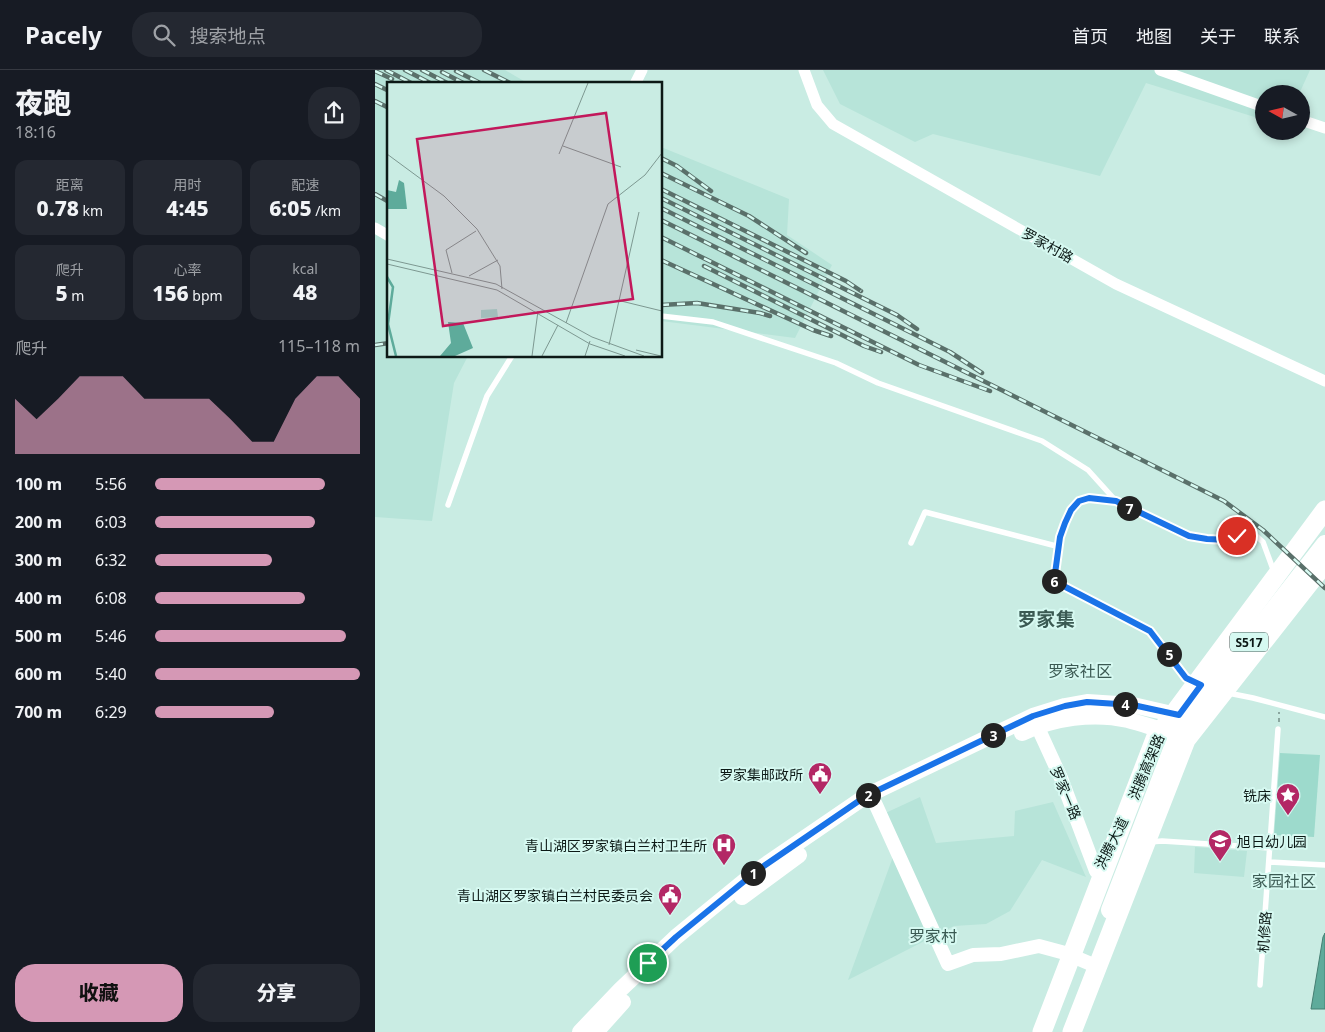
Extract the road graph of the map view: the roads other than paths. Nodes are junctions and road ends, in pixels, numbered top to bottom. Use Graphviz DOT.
graph roads {
  1 [pos="641,70"];
  2 [pos="804,70"];
  3 [pos="1160,70"];
  4 [pos="636,82"];
  5 [pos="1255,104"];
  6 [pos="1310,123"];
  7 [pos="1324,127"];
  8 [pos="375,228"];
  9 [pos="387,235"];
  10 [pos="663,316"];
  11 [pos="511,358"];
  12 [pos="1325,381"];
  13 [pos="1116,501"];
  14 [pos="447,505"];
  15 [pos="1325,510"];
  16 [pos="1325,525"];
  17 [pos="911,543"];
  18 [pos="1060,547"];
  19 [pos="1321,551"];
  20 [pos="1274,572"];
  21 [pos="1207,687"];
  22 [pos="1184,717"];
  23 [pos="1325,717"];
  24 [pos="1035,721"];
  25 [pos="1278,729"];
  26 [pos="1173,733"];
  27 [pos="875,803"];
  28 [pos="1270,848"];
  29 [pos="1129,860"];
  30 [pos="1269,862"];
  31 [pos="1325,865"];
  32 [pos="1096,871"];
  33 [pos="1065,953"];
  34 [pos="1091,964"];
  35 [pos="1261,985"];
  36 [pos="580,1032"];
  37 [pos="596,1032"];
  38 [pos="1035,1032"];
  39 [pos="1042,1032"];
  40 [pos="1064,1032"];
  41 [pos="1072,1032"];
  1 -- 4 [label="street"];
  2 -- 12 [label="street, 罗家村路"];
  3 -- 5 [label="street"];
  6 -- 7 [label="street"];
  8 -- 9 [label="street"];
  10 -- 13 [label="lane"];
  11 -- 14 [label="lane"];
  13 -- 18 [label="lane"];
  13 -- 20 [label="lane"];
  15 -- 39 [label="highway, 洪腾高架路"];
  16 -- 19 [label="main road, 洪腾大道 / S517"];
  17 -- 18 [label="lane"];
  18 -- 21 [label="lane"];
  19 -- 21 [label="main road, 洪腾大道 / S517"];
  19 -- 41 [label="highway, 洪腾高架路"];
  21 -- 22 [label="main road, 洪腾大道 / S517"];
  21 -- 23 [label="lane"];
  22 -- 24 [label="main road"];
  22 -- 26 [label="main road, 洪腾大道 / S517"];
  24 -- 26 [label="main road"];
  24 -- 27 [label="main road"];
  24 -- 32 [label="street, 罗家一路"];
  24 -- 36 [label="main road"];
  25 -- 28 [label="lane, 机修路"];
  26 -- 29 [label="main road, 洪腾大道 / S517"];
  26 -- 32 [label="main road, 洪腾大道 / S517"];
  27 -- 33 [label="street"];
  27 -- 37 [label="main road"];
  28 -- 29 [label="lane"];
  28 -- 30 [label="lane, 机修路"];
  29 -- 34 [label="main road, 洪腾大道"];
  30 -- 31 [label="lane"];
  30 -- 35 [label="lane, 机修路"];
  32 -- 33 [label="main road, 洪腾大道"];
  33 -- 34 [label="street"];
  33 -- 38 [label="main road, 洪腾大道"];
  34 -- 40 [label="main road, 洪腾大道"];
}
